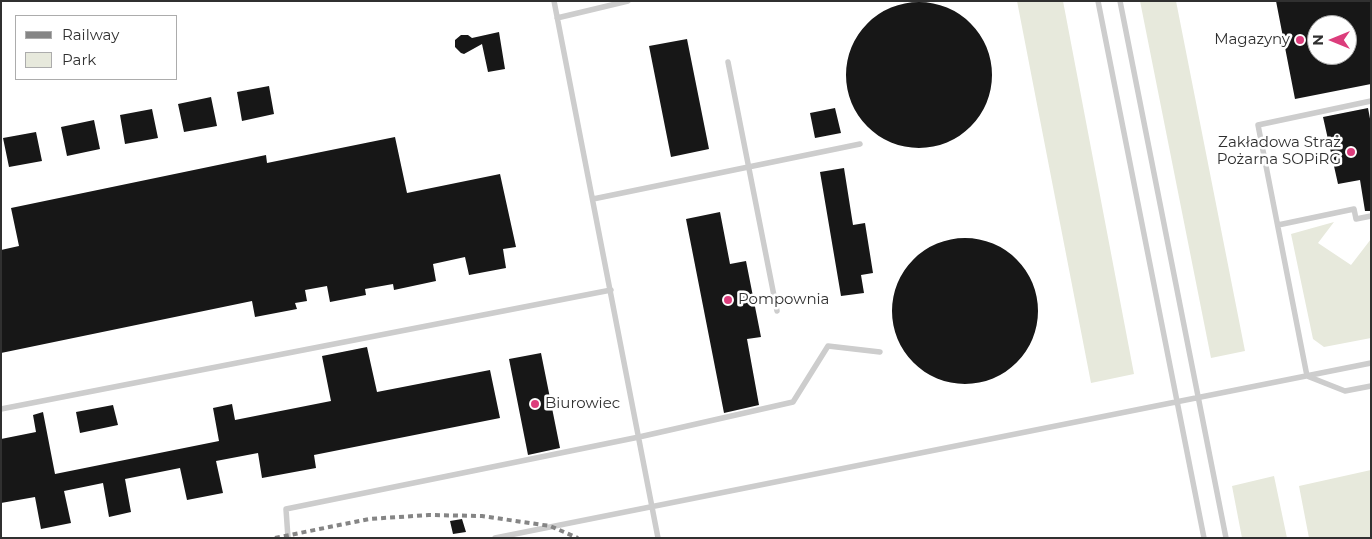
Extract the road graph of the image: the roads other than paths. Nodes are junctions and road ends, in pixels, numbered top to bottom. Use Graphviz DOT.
graph roads {
  1 [pos="554,1"];
  2 [pos="628,1"];
  3 [pos="1098,1"];
  4 [pos="1120,1"];
  5 [pos="557,18"];
  6 [pos="728,62"];
  7 [pos="1371,101"];
  8 [pos="860,144"];
  9 [pos="749,167"];
  10 [pos="593,199"];
  11 [pos="1371,216"];
  12 [pos="1278,225"];
  13 [pos="610,290"];
  14 [pos="777,311"];
  15 [pos="880,352"];
  16 [pos="1371,363"];
  17 [pos="1307,376"];
  18 [pos="1371,386"];
  19 [pos="1198,398"];
  20 [pos="1177,402"];
  21 [pos="1,409"];
  22 [pos="639,437"];
  23 [pos="653,506"];
  24 [pos="288,538"];
  25 [pos="495,538"];
  26 [pos="658,538"];
  27 [pos="1204,538"];
  28 [pos="1226,538"];
  1 -- 5 [label="lane"];
  2 -- 5 [label="lane"];
  3 -- 20 [label="lane"];
  4 -- 19 [label="lane"];
  5 -- 10 [label="lane"];
  6 -- 9 [label="lane"];
  7 -- 12 [label="lane"];
  8 -- 9 [label="lane"];
  9 -- 10 [label="lane"];
  9 -- 14 [label="lane"];
  10 -- 13 [label="lane"];
  11 -- 12 [label="lane"];
  12 -- 17 [label="lane"];
  13 -- 21 [label="lane"];
  13 -- 22 [label="lane"];
  15 -- 22 [label="lane"];
  16 -- 17 [label="lane"];
  17 -- 18 [label="lane"];
  17 -- 19 [label="lane"];
  19 -- 20 [label="lane"];
  19 -- 28 [label="lane"];
  20 -- 23 [label="lane"];
  20 -- 27 [label="lane"];
  22 -- 23 [label="lane"];
  22 -- 24 [label="lane"];
  23 -- 25 [label="lane"];
  23 -- 26 [label="lane"];
}
